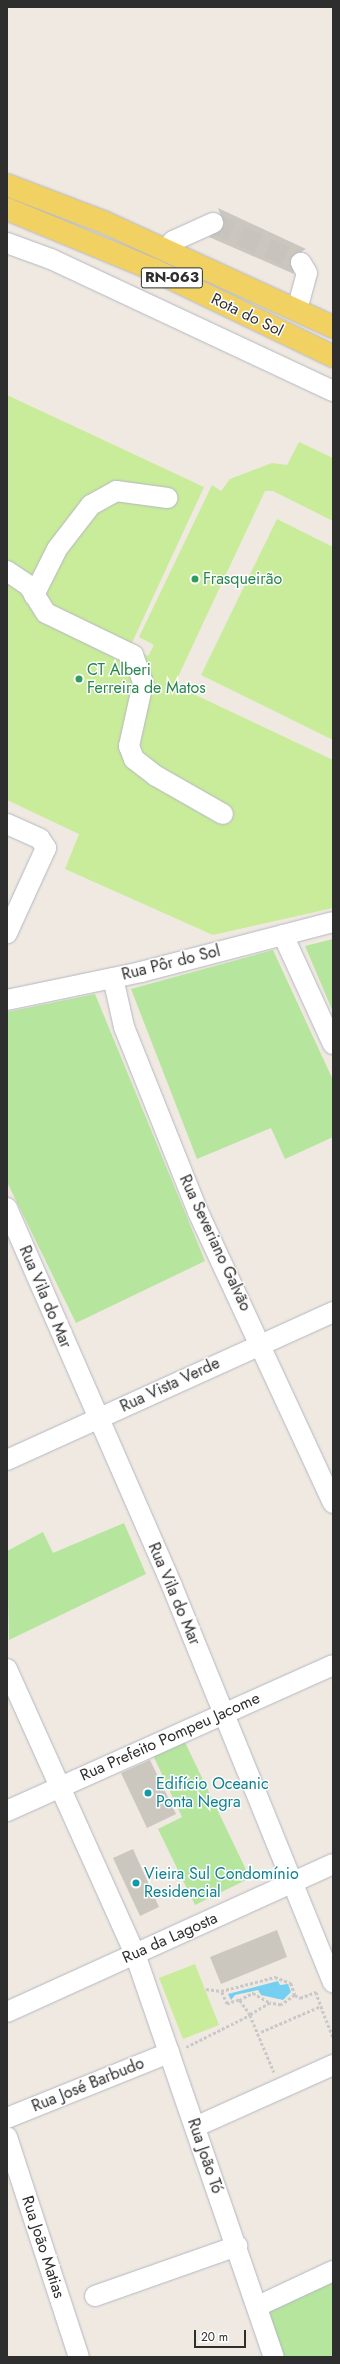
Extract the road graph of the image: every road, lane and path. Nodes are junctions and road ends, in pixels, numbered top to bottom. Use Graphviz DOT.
graph roads {
  1 [pos="7,185"];
  2 [pos="7,209"];
  3 [pos="213,223"];
  4 [pos="7,243"];
  5 [pos="165,250"];
  6 [pos="300,263"];
  7 [pos="297,310"];
  8 [pos="333,327"];
  9 [pos="333,356"];
  10 [pos="333,391"];
  11 [pos="168,498"];
  12 [pos="7,572"];
  13 [pos="34,594"];
  14 [pos="223,814"];
  15 [pos="7,824"];
  16 [pos="333,922"];
  17 [pos="7,933"];
  18 [pos="283,935"];
  19 [pos="112,978"];
  20 [pos="7,1000"];
  21 [pos="333,1044"];
  22 [pos="7,1208"];
  23 [pos="333,1312"];
  24 [pos="262,1343"];
  25 [pos="98,1418"];
  26 [pos="7,1460"];
  27 [pos="333,1503"];
  28 [pos="333,1665"];
  29 [pos="7,1669"];
  30 [pos="224,1714"];
  31 [pos="60,1785"];
  32 [pos="7,1811"];
  33 [pos="333,1864"];
  34 [pos="294,1881"];
  35 [pos="135,1954"];
  36 [pos="333,1983"];
  37 [pos="206,1989"];
  38 [pos="221,1991"];
  39 [pos="294,1995"];
  40 [pos="239,2000"];
  41 [pos="270,2003"];
  42 [pos="322,2006"];
  43 [pos="7,2012"];
  44 [pos="250,2015"];
  45 [pos="261,2032"];
  46 [pos="333,2036"];
  47 [pos="177,2050"];
  48 [pos="333,2065"];
  49 [pos="282,2069"];
  50 [pos="7,2118"];
  51 [pos="195,2127"];
  52 [pos="7,2137"];
  53 [pos="237,2246"];
  54 [pos="333,2271"];
  55 [pos="95,2296"];
  56 [pos="258,2306"];
  57 [pos="79,2357"];
  58 [pos="274,2357"];
  1 -- 5 [label="main road, Rota do Sol / RN-063"];
  2 -- 9 [label="main road, Rota do Sol / RN-063"];
  3 -- 5 [label="street"];
  4 -- 10 [label="street"];
  5 -- 7 [label="main road, Rota do Sol / RN-063"];
  6 -- 7 [label="street"];
  7 -- 8 [label="main road, Rota do Sol / RN-063"];
  11 -- 13 [label="street"];
  12 -- 13 [label="street"];
  13 -- 14 [label="street"];
  15 -- 17 [label="street"];
  16 -- 18 [label="street, Rua Pôr do Sol"];
  18 -- 19 [label="street, Rua Pôr do Sol"];
  18 -- 21 [label="street"];
  19 -- 20 [label="street, Rua Pôr do Sol"];
  19 -- 24 [label="street, Rua Severiano Galvão"];
  22 -- 25 [label="street, Rua Vila do Mar"];
  23 -- 24 [label="street, Rua Vista Verde"];
  24 -- 25 [label="street, Rua Vista Verde"];
  24 -- 27 [label="street, Rua Severiano Galvão"];
  25 -- 26 [label="street, Rua Vista Verde"];
  25 -- 30 [label="street, Rua Vila do Mar"];
  28 -- 30 [label="street, Rua Prefeito Pompeu Jacome"];
  29 -- 31 [label="street, Rua João Tó"];
  30 -- 31 [label="street, Rua Prefeito Pompeu Jacome"];
  30 -- 34 [label="street, Rua Vila do Mar"];
  31 -- 32 [label="street, Rua Prefeito Pompeu Jacome"];
  31 -- 35 [label="street, Rua João Tó"];
  33 -- 34 [label="street, Rua da Lagosta"];
  34 -- 35 [label="street, Rua da Lagosta"];
  34 -- 36 [label="street, Rua Vila do Mar"];
  35 -- 43 [label="street, Rua da Lagosta"];
  35 -- 47 [label="street, Rua João Tó"];
  37 -- 38 [label="path"];
  38 -- 39 [label="path"];
  38 -- 40 [label="path"];
  39 -- 41 [label="path"];
  39 -- 42 [label="path"];
  40 -- 41 [label="path"];
  40 -- 44 [label="path"];
  41 -- 44 [label="path"];
  42 -- 45 [label="path"];
  42 -- 46 [label="path"];
  44 -- 45 [label="path"];
  44 -- 47 [label="path"];
  45 -- 49 [label="path"];
  47 -- 50 [label="street, Rua José Barbudo"];
  47 -- 51 [label="street, Rua João Tó"];
  48 -- 51 [label="street"];
  51 -- 53 [label="street, Rua João Tó"];
  52 -- 57 [label="street, Rua João Matias"];
  53 -- 55 [label="street"];
  53 -- 56 [label="street, Rua João Tó"];
  54 -- 56 [label="street"];
  56 -- 58 [label="street, Rua João Tó"];
}
